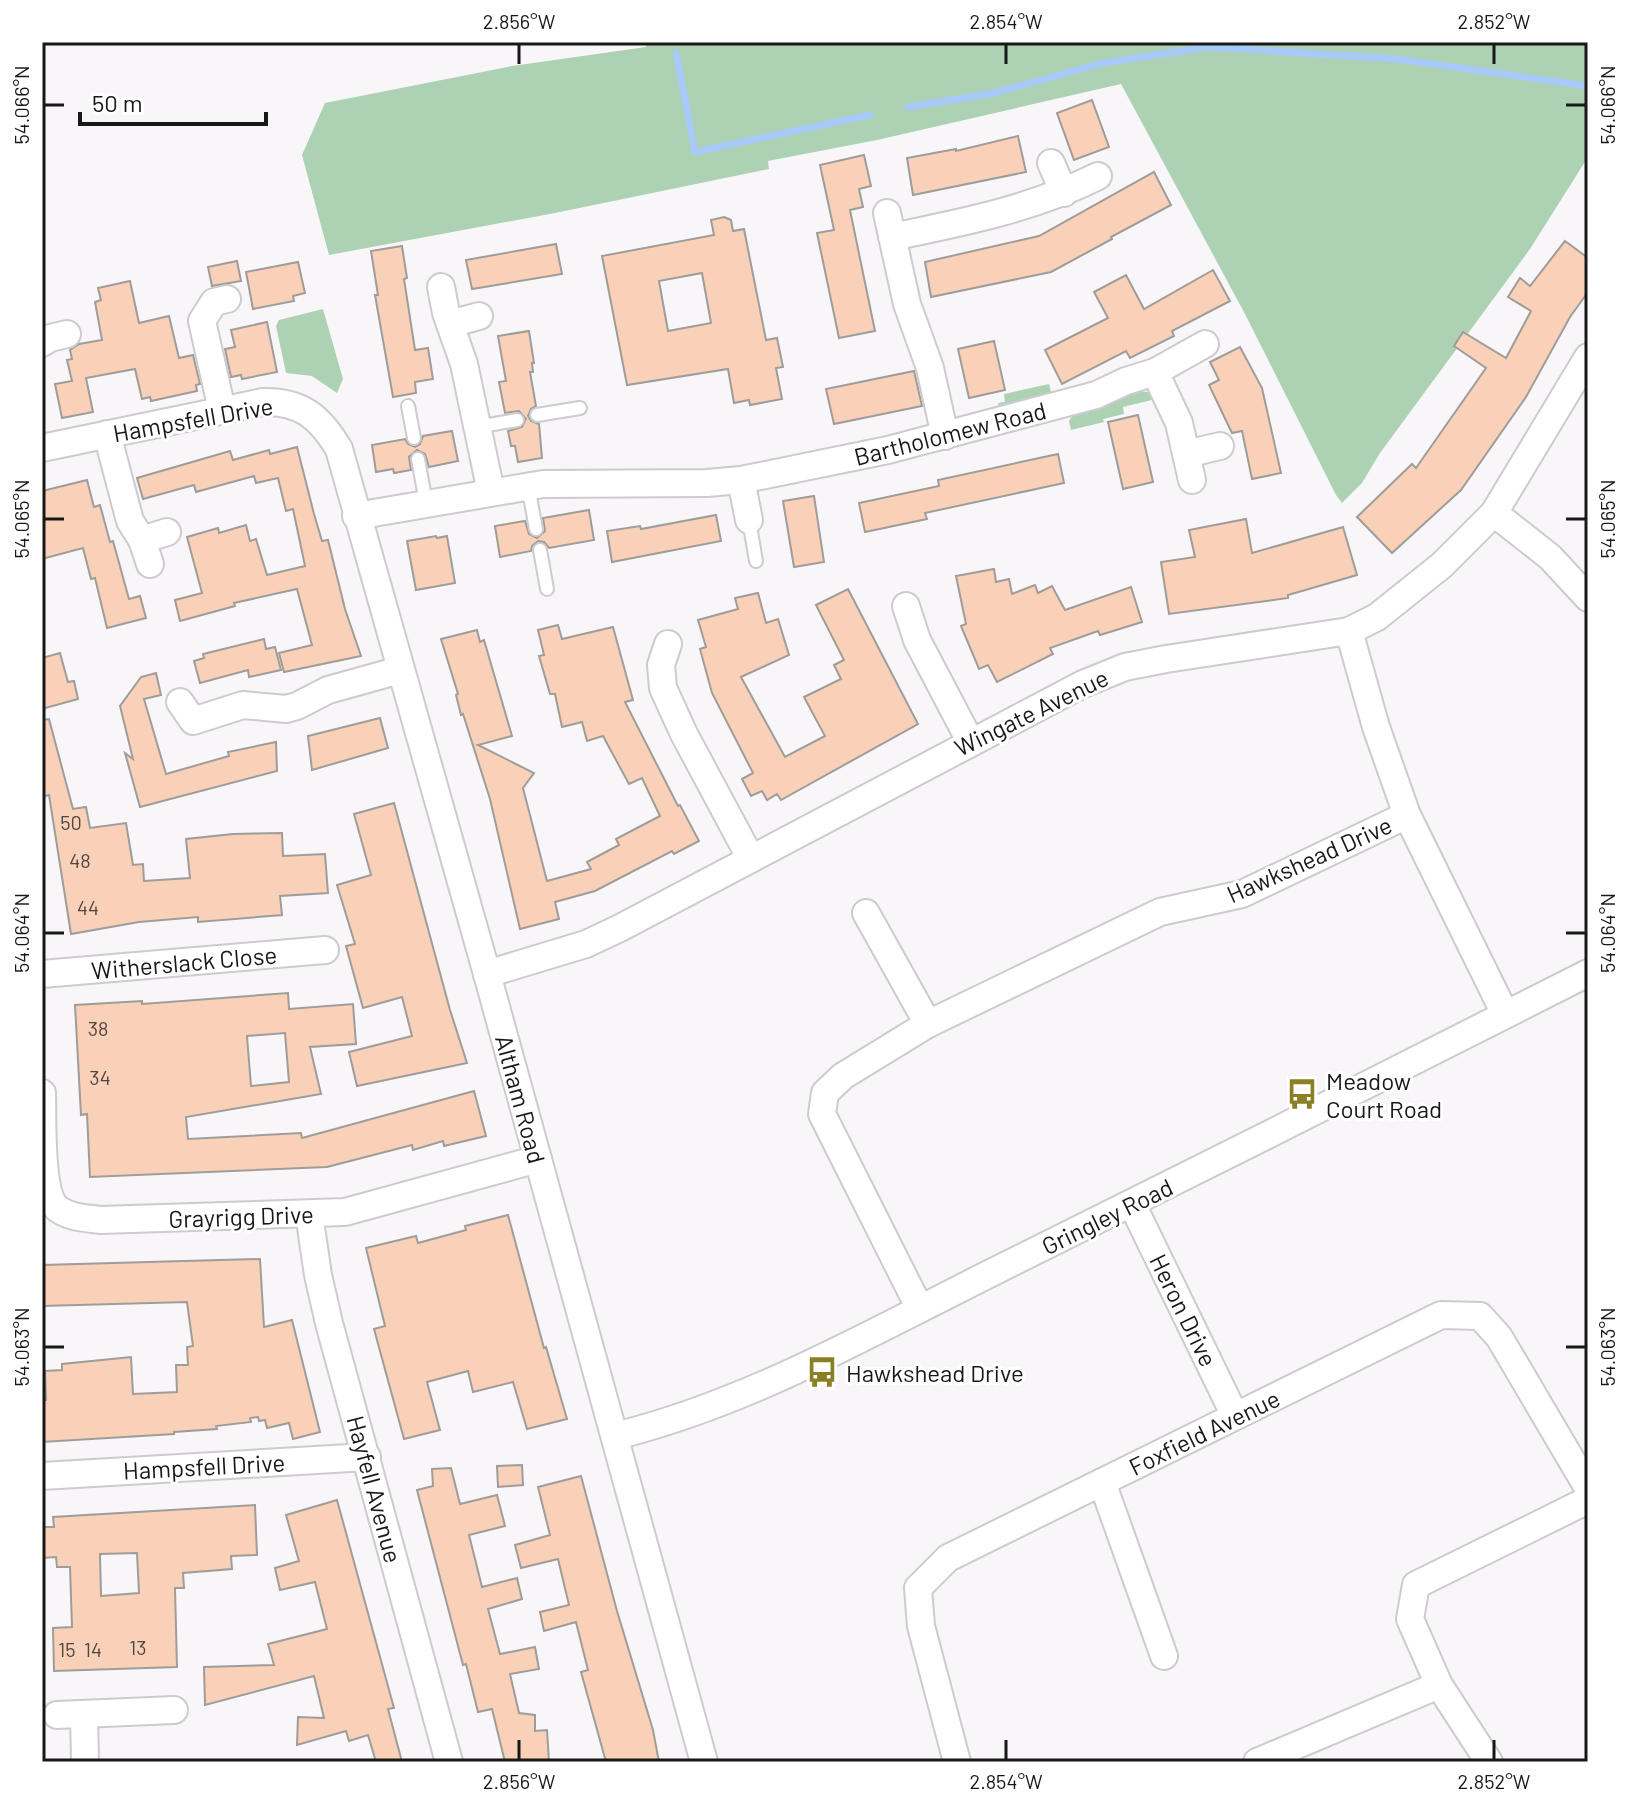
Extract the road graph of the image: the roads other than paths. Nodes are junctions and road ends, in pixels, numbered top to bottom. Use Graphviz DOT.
graph roads {
  1 [pos="1051,163"];
  2 [pos="1098,176"];
  3 [pos="1064,193"];
  4 [pos="441,287"];
  5 [pos="227,299"];
  6 [pos="479,316"];
  7 [pos="450,324"];
  8 [pos="67,334"];
  9 [pos="42,343"];
  10 [pos="1205,344"];
  11 [pos="1588,357"];
  12 [pos="1155,372"];
  13 [pos="408,406"];
  14 [pos="580,408"];
  15 [pos="222,410"];
  16 [pos="537,415"];
  17 [pos="517,420"];
  18 [pos="477,427"];
  19 [pos="107,434"];
  20 [pos="945,436"];
  21 [pos="332,437"];
  22 [pos="414,438"];
  23 [pos="43,444"];
  24 [pos="1220,446"];
  25 [pos="418,459"];
  26 [pos="741,480"];
  27 [pos="528,486"];
  28 [pos="491,492"];
  29 [pos="426,503"];
  30 [pos="1494,513"];
  31 [pos="356,516"];
  32 [pos="749,520"];
  33 [pos="536,529"];
  34 [pos="167,532"];
  35 [pos="540,550"];
  36 [pos="756,561"];
  37 [pos="547,589"];
  38 [pos="1588,598"];
  39 [pos="906,606"];
  40 [pos="1349,631"];
  41 [pos="668,644"];
  42 [pos="400,670"];
  43 [pos="189,723"];
  44 [pos="970,741"];
  45 [pos="1407,815"];
  46 [pos="751,859"];
  47 [pos="866,913"];
  48 [pos="325,950"];
  49 [pos="42,974"];
  50 [pos="487,974"];
  51 [pos="1584,983"];
  52 [pos="1505,1014"];
  53 [pos="928,1024"];
  54 [pos="42,1093"];
  55 [pos="538,1159"];
  56 [pos="1132,1204"];
  57 [pos="49,1212"];
  58 [pos="309,1214"];
  59 [pos="920,1309"];
  60 [pos="1235,1416"];
  61 [pos="615,1436"];
  62 [pos="367,1457"];
  63 [pos="42,1476"];
  64 [pos="1102,1482"];
  65 [pos="1588,1488"];
  66 [pos="1588,1500"];
  67 [pos="1164,1656"];
  68 [pos="1439,1685"];
  69 [pos="174,1710"];
  70 [pos="84,1714"];
  71 [pos="57,1715"];
  72 [pos="85,1762"];
  73 [pos="449,1762"];
  74 [pos="704,1762"];
  75 [pos="957,1762"];
  76 [pos="1257,1762"];
  77 [pos="1489,1762"];
  1 -- 3 [label="street"];
  2 -- 3 [label="street"];
  3 -- 20 [label="street"];
  4 -- 7 [label="street"];
  5 -- 15 [label="street"];
  6 -- 7 [label="street"];
  7 -- 18 [label="street"];
  8 -- 9 [label="street"];
  10 -- 12 [label="street, Bartholomew Road"];
  11 -- 30 [label="street, Wingate Avenue"];
  12 -- 20 [label="street, Bartholomew Road"];
  12 -- 24 [label="street"];
  13 -- 22 [label="lane"];
  14 -- 16 [label="lane"];
  15 -- 19 [label="street, Hampsfell Drive"];
  15 -- 21 [label="street, Hampsfell Drive"];
  17 -- 18 [label="lane"];
  18 -- 28 [label="street"];
  19 -- 23 [label="street, Hampsfell Drive"];
  19 -- 34 [label="street"];
  20 -- 26 [label="street, Bartholomew Road"];
  21 -- 31 [label="street, Altham Road"];
  25 -- 29 [label="lane"];
  26 -- 27 [label="street, Bartholomew Road"];
  26 -- 32 [label="street"];
  27 -- 28 [label="street, Bartholomew Road"];
  27 -- 33 [label="lane"];
  28 -- 29 [label="street, Bartholomew Road"];
  29 -- 31 [label="street, Bartholomew Road"];
  30 -- 38 [label="street"];
  30 -- 40 [label="street, Wingate Avenue"];
  31 -- 42 [label="street, Altham Road"];
  32 -- 36 [label="lane"];
  35 -- 37 [label="lane"];
  39 -- 44 [label="street"];
  40 -- 44 [label="street, Wingate Avenue"];
  40 -- 45 [label="street"];
  41 -- 46 [label="street"];
  42 -- 43 [label="street"];
  42 -- 50 [label="street, Altham Road"];
  44 -- 46 [label="street, Wingate Avenue"];
  45 -- 52 [label="street"];
  45 -- 53 [label="street, Hawkshead Drive"];
  46 -- 50 [label="street, Wingate Avenue"];
  47 -- 53 [label="street"];
  48 -- 49 [label="street, Witherslack Close"];
  50 -- 55 [label="street, Altham Road"];
  51 -- 52 [label="street, Gringley Road"];
  52 -- 56 [label="street, Gringley Road"];
  53 -- 59 [label="street, Hawkshead Drive"];
  54 -- 57 [label="street, Grayrigg Drive"];
  55 -- 58 [label="street, Grayrigg Drive"];
  55 -- 61 [label="street, Altham Road"];
  56 -- 59 [label="street, Gringley Road"];
  56 -- 60 [label="street, Heron Drive"];
  57 -- 58 [label="street, Grayrigg Drive"];
  58 -- 62 [label="street, Hayfell Avenue"];
  59 -- 61 [label="street, Gringley Road"];
  60 -- 64 [label="street, Foxfield Avenue"];
  60 -- 65 [label="street, Foxfield Avenue"];
  61 -- 74 [label="street, Altham Road"];
  62 -- 63 [label="street, Hampsfell Drive"];
  62 -- 73 [label="street, Hayfell Avenue"];
  64 -- 67 [label="street"];
  64 -- 75 [label="street, Foxfield Avenue"];
  66 -- 68 [label="street"];
  68 -- 76 [label="street"];
  68 -- 77 [label="street"];
  69 -- 70 [label="street"];
  70 -- 71 [label="street"];
  70 -- 72 [label="street"];
}
